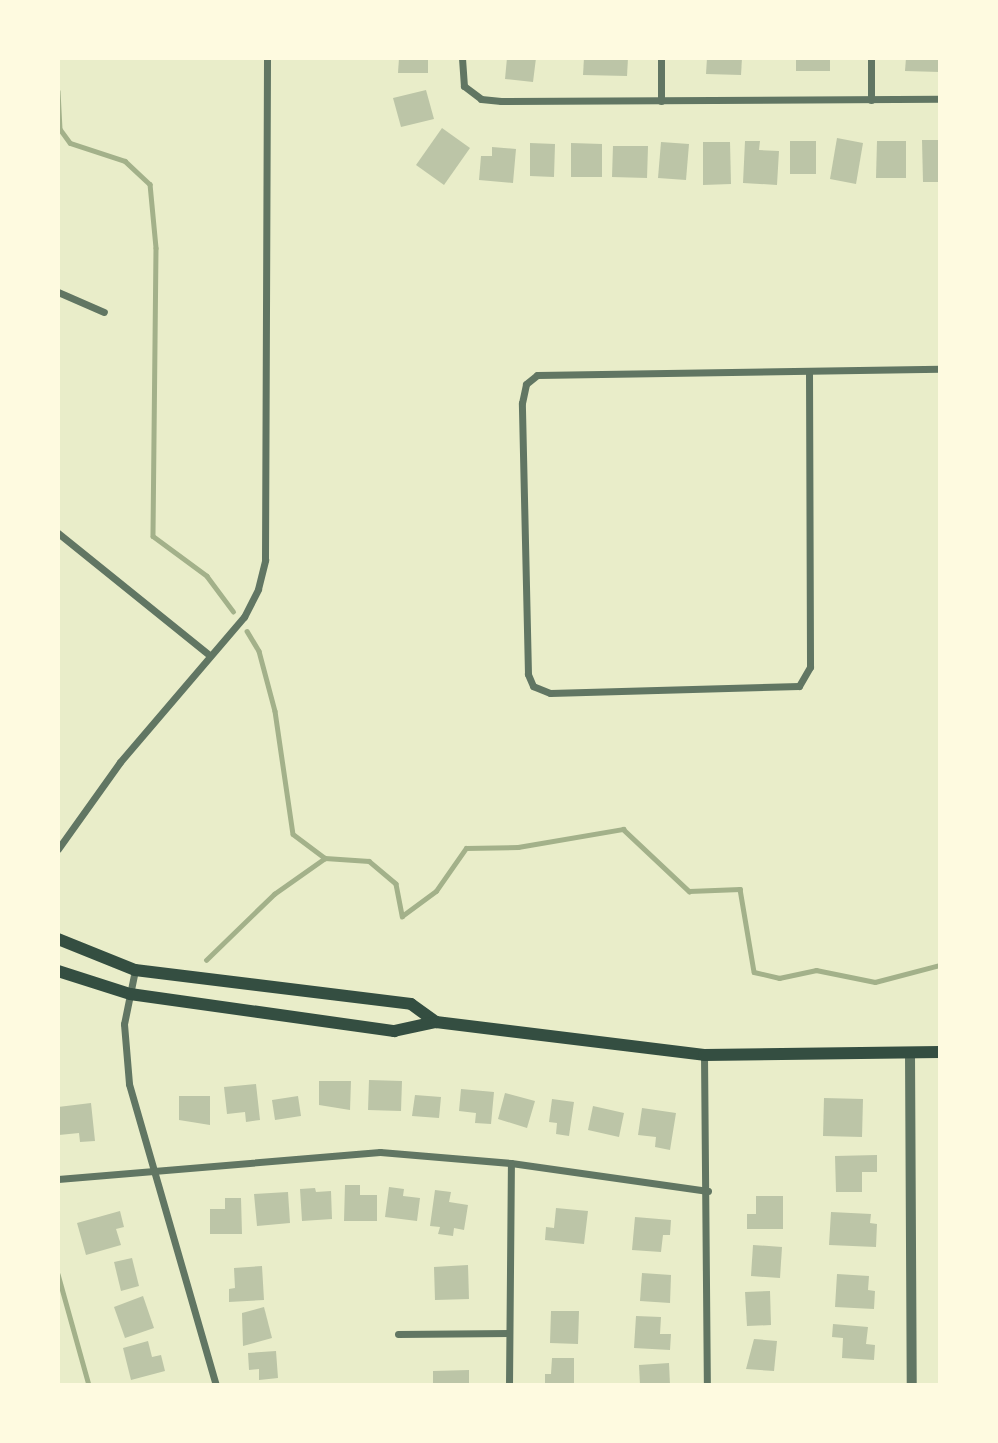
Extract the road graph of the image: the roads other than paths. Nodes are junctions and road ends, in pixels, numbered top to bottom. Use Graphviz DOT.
graph roads {
  1 [pos="267,58"];
  2 [pos="462,58"];
  3 [pos="661,58"];
  4 [pos="871,58"];
  5 [pos="940,99"];
  6 [pos="871,100"];
  7 [pos="661,101"];
  8 [pos="58,292"];
  9 [pos="104,312"];
  10 [pos="940,369"];
  11 [pos="809,371"];
  12 [pos="58,533"];
  13 [pos="209,655"];
  14 [pos="58,849"];
  15 [pos="58,939"];
  16 [pos="135,970"];
  17 [pos="58,971"];
  18 [pos="130,993"];
  19 [pos="436,1023"];
  20 [pos="940,1052"];
  21 [pos="910,1053"];
  22 [pos="704,1055"];
  23 [pos="511,1163"];
  24 [pos="155,1167"];
  25 [pos="58,1179"];
  26 [pos="708,1191"];
  27 [pos="509,1333"];
  28 [pos="398,1334"];
  29 [pos="216,1385"];
  30 [pos="509,1385"];
  31 [pos="707,1385"];
  32 [pos="912,1385"];
  1 -- 13 [label="street"];
  2 -- 7 [label="street"];
  3 -- 7 [label="street"];
  4 -- 6 [label="street"];
  5 -- 6 [label="street"];
  6 -- 7 [label="street"];
  8 -- 9 [label="street"];
  10 -- 11 [label="street"];
  11 -- 11 [label="street"];
  12 -- 13 [label="street"];
  13 -- 14 [label="street"];
  15 -- 16 [label="main road"];
  16 -- 18 [label="street"];
  16 -- 19 [label="main road"];
  17 -- 18 [label="main road"];
  18 -- 19 [label="main road"];
  18 -- 24 [label="street"];
  19 -- 22 [label="main road"];
  20 -- 21 [label="main road"];
  21 -- 22 [label="main road"];
  21 -- 32 [label="street"];
  22 -- 26 [label="street"];
  23 -- 24 [label="street"];
  23 -- 26 [label="street"];
  23 -- 27 [label="street"];
  24 -- 25 [label="street"];
  24 -- 29 [label="street"];
  26 -- 31 [label="street"];
  27 -- 28 [label="street"];
  27 -- 30 [label="street"];
}
